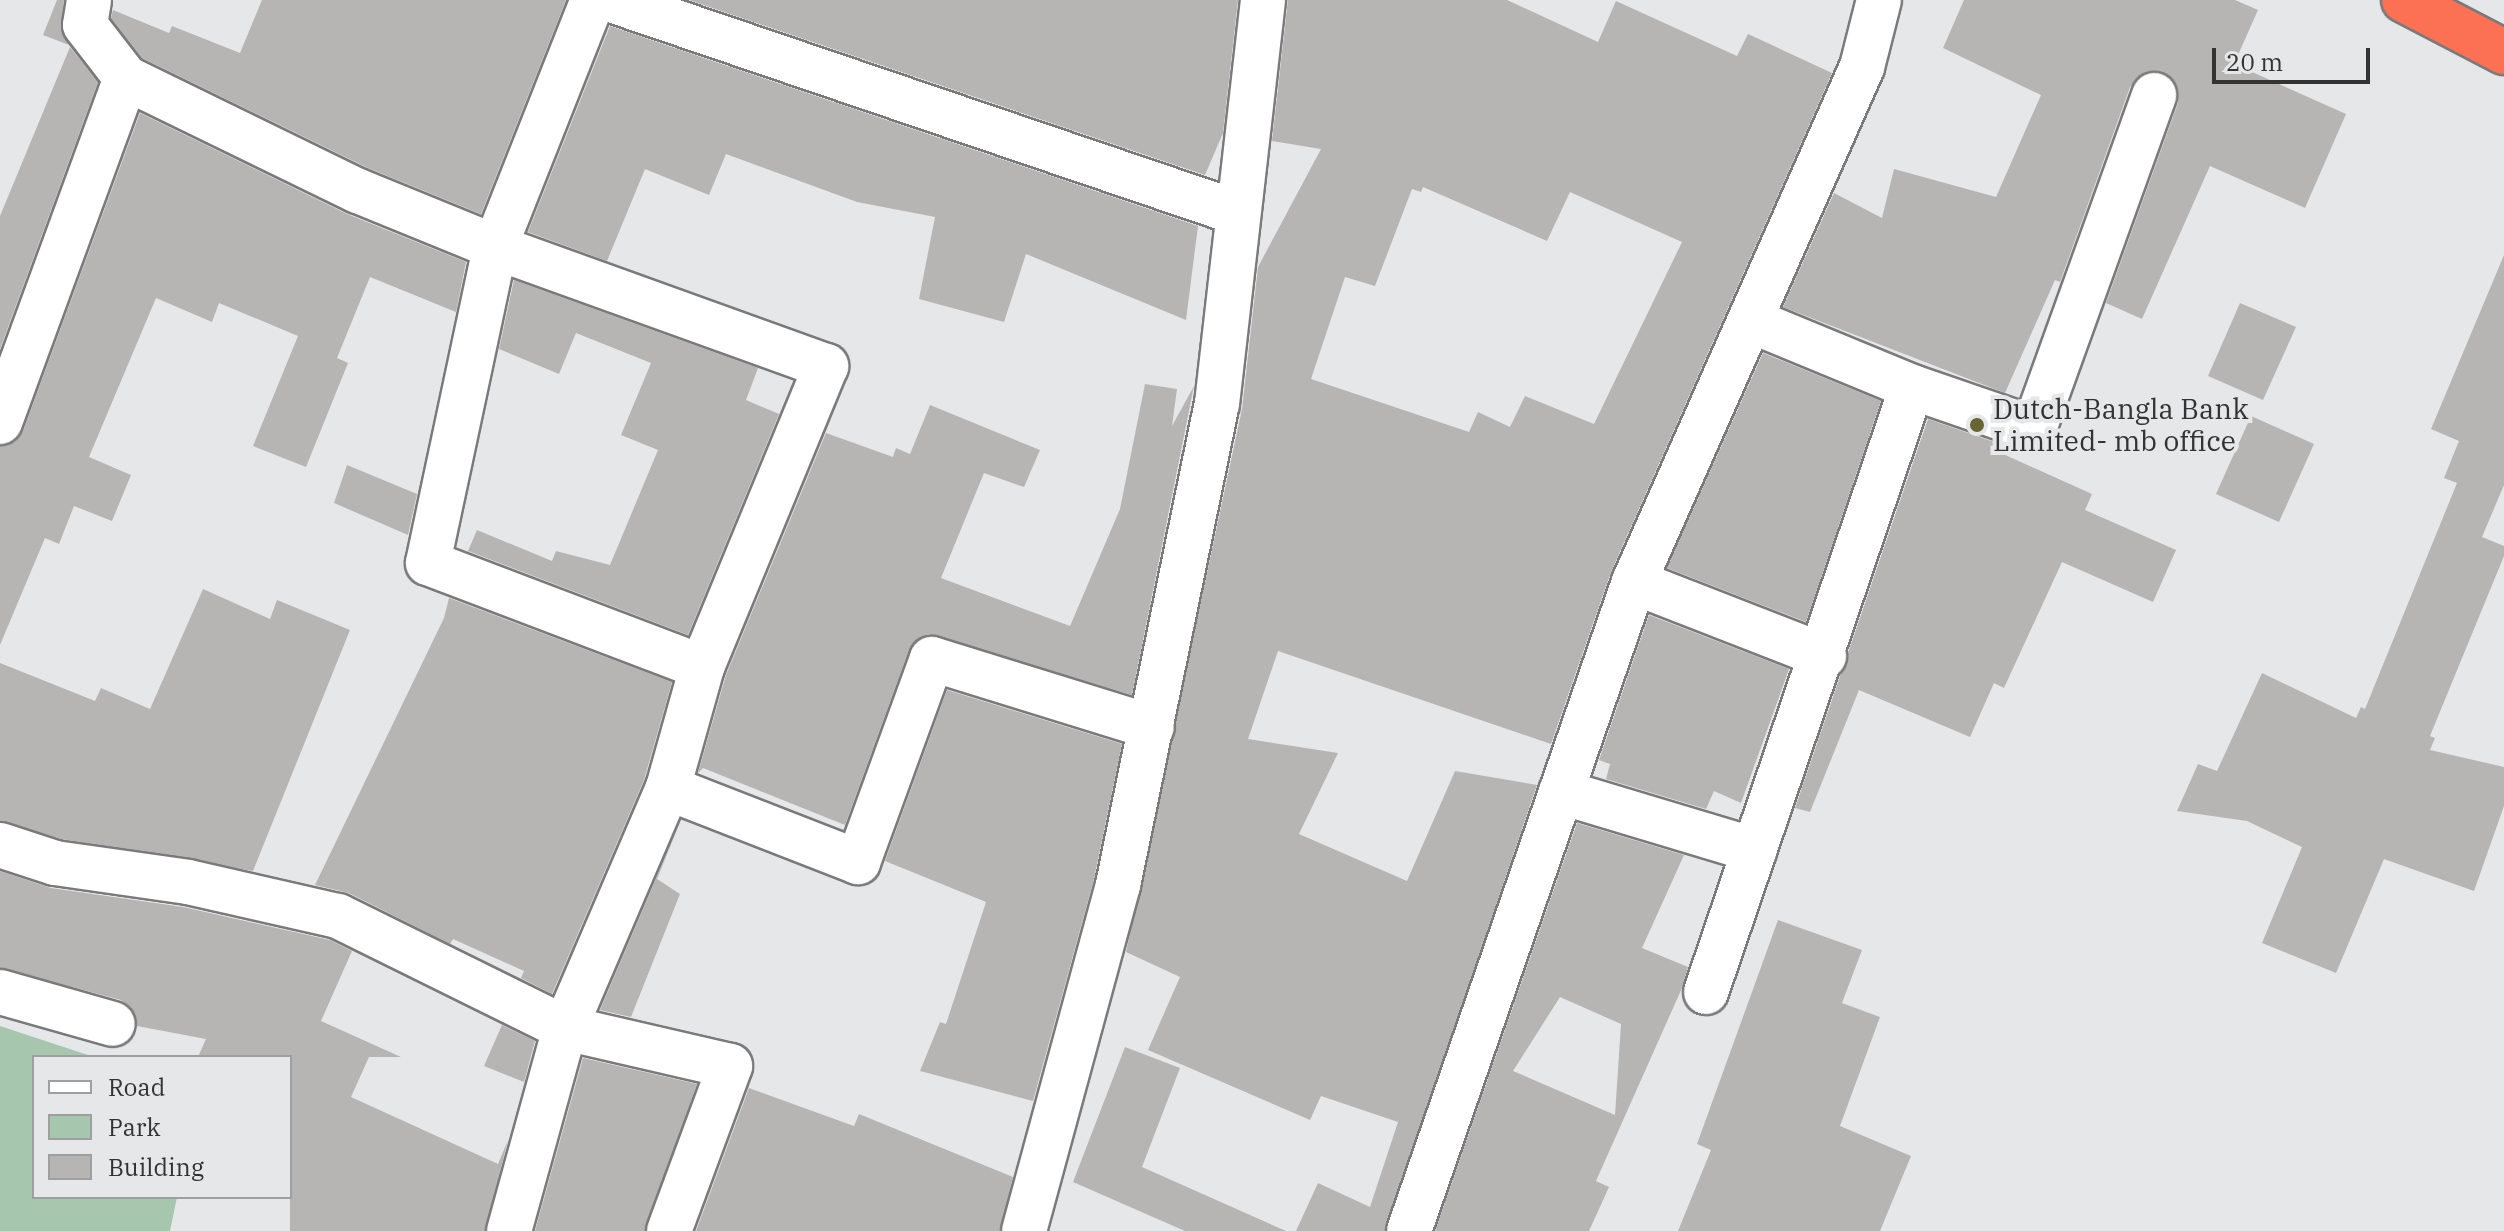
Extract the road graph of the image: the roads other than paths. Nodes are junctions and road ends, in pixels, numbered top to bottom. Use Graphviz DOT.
graph roads {
  1 [pos="89,0"];
  2 [pos="593,0"];
  3 [pos="611,0"];
  4 [pos="1263,0"];
  5 [pos="1879,0"];
  6 [pos="2425,5"];
  7 [pos="2504,52"];
  8 [pos="126,78"];
  9 [pos="2154,95"];
  10 [pos="1238,213"];
  11 [pos="495,247"];
  12 [pos="1752,321"];
  13 [pos="1912,387"];
  14 [pos="0,422"];
  15 [pos="1634,582"];
  16 [pos="1824,656"];
  17 [pos="702,667"];
  18 [pos="1152,727"];
  19 [pos="668,788"];
  20 [pos="1561,792"];
  21 [pos="0,845"];
  22 [pos="1754,850"];
  23 [pos="0,992"];
  24 [pos="1706,992"];
  25 [pos="113,1024"];
  26 [pos="565,1028"];
  27 [pos="509,1231"];
  28 [pos="669,1231"];
  29 [pos="1024,1231"];
  30 [pos="1409,1231"];
  1 -- 8 [label="street"];
  2 -- 11 [label="street"];
  3 -- 10 [label="street"];
  4 -- 10 [label="street"];
  5 -- 12 [label="street"];
  6 -- 7 [label="highway"];
  8 -- 11 [label="street"];
  8 -- 14 [label="street"];
  9 -- 13 [label="street"];
  10 -- 18 [label="street"];
  11 -- 17 [label="street"];
  11 -- 17 [label="street"];
  12 -- 13 [label="street"];
  12 -- 15 [label="street"];
  13 -- 16 [label="street"];
  15 -- 16 [label="street"];
  15 -- 20 [label="street"];
  16 -- 22 [label="street"];
  17 -- 19 [label="street"];
  18 -- 19 [label="street"];
  18 -- 29 [label="street"];
  19 -- 26 [label="street"];
  20 -- 22 [label="street"];
  20 -- 30 [label="street"];
  21 -- 26 [label="street"];
  22 -- 24 [label="street"];
  23 -- 25 [label="street"];
  26 -- 27 [label="street"];
  26 -- 28 [label="street"];
}
